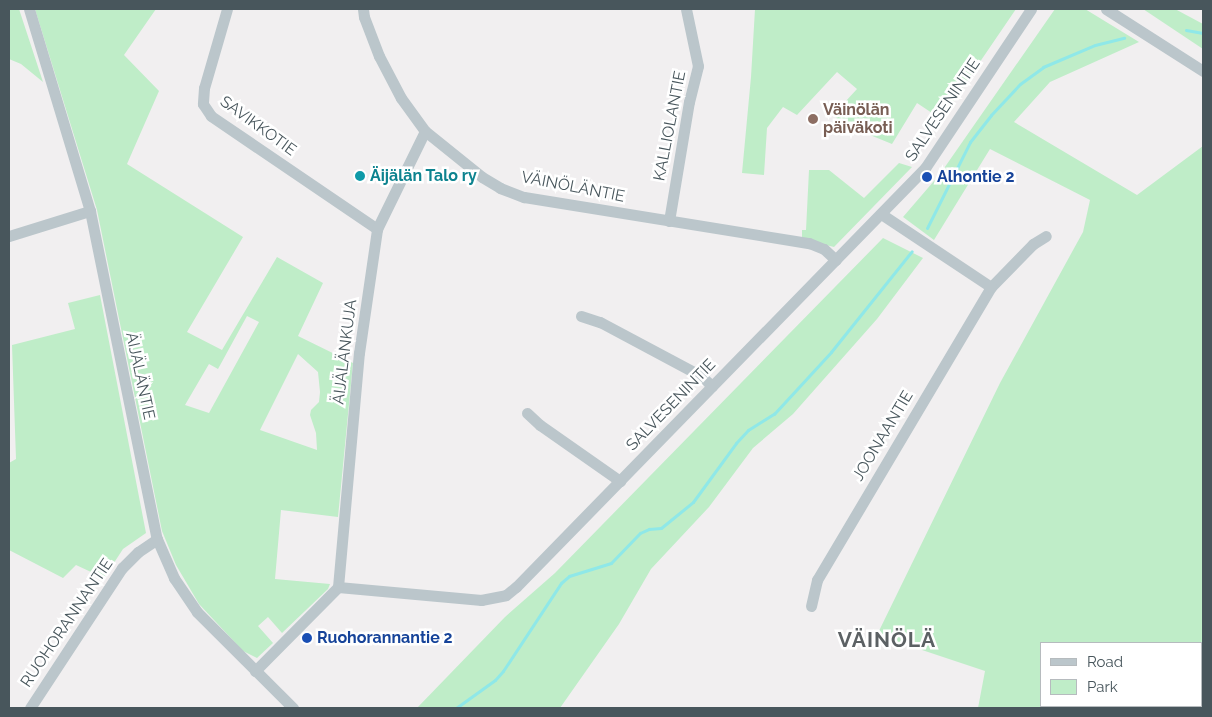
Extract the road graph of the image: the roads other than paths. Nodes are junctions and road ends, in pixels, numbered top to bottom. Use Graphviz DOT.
graph roads {
  1 [pos="29,9"];
  2 [pos="226,9"];
  3 [pos="363,9"];
  4 [pos="686,9"];
  5 [pos="1031,9"];
  6 [pos="1106,9"];
  7 [pos="1203,71"];
  8 [pos="425,131"];
  9 [pos="90,211"];
  10 [pos="882,214"];
  11 [pos="668,221"];
  12 [pos="377,229"];
  13 [pos="9,236"];
  14 [pos="1046,236"];
  15 [pos="836,260"];
  16 [pos="991,287"];
  17 [pos="581,316"];
  18 [pos="712,386"];
  19 [pos="527,412"];
  20 [pos="620,481"];
  21 [pos="157,539"];
  22 [pos="338,587"];
  23 [pos="811,606"];
  24 [pos="255,671"];
  25 [pos="30,708"];
  26 [pos="293,708"];
  1 -- 9 [label="street, ÄIJÄLÄNTIE"];
  2 -- 12 [label="street, SAVIKKOTIE"];
  3 -- 8 [label="street, VÄINÖLÄNTIE"];
  4 -- 11 [label="street, KALLIOLANTIE"];
  5 -- 10 [label="street, SALVESENINTIE"];
  6 -- 7 [label="street"];
  8 -- 11 [label="street, VÄINÖLÄNTIE"];
  8 -- 12 [label="street, ÄIJÄLÄNKUJA"];
  9 -- 13 [label="street"];
  9 -- 21 [label="street, ÄIJÄLÄNTIE"];
  10 -- 15 [label="street, SALVESENINTIE"];
  10 -- 16 [label="street"];
  11 -- 15 [label="street, VÄINÖLÄNTIE"];
  12 -- 22 [label="street, ÄIJÄLÄNKUJA"];
  14 -- 16 [label="street, JOONAANTIE"];
  15 -- 18 [label="street, SALVESENINTIE"];
  16 -- 23 [label="street, JOONAANTIE"];
  17 -- 18 [label="street"];
  18 -- 20 [label="street, SALVESENINTIE"];
  19 -- 20 [label="street"];
  20 -- 22 [label="street, SALVESENINTIE"];
  21 -- 24 [label="street, ÄIJÄLÄNTIE"];
  21 -- 25 [label="street, RUOHORANNANTIE"];
  22 -- 24 [label="street"];
  24 -- 26 [label="street, ÄIJÄLÄNTIE"];
}
